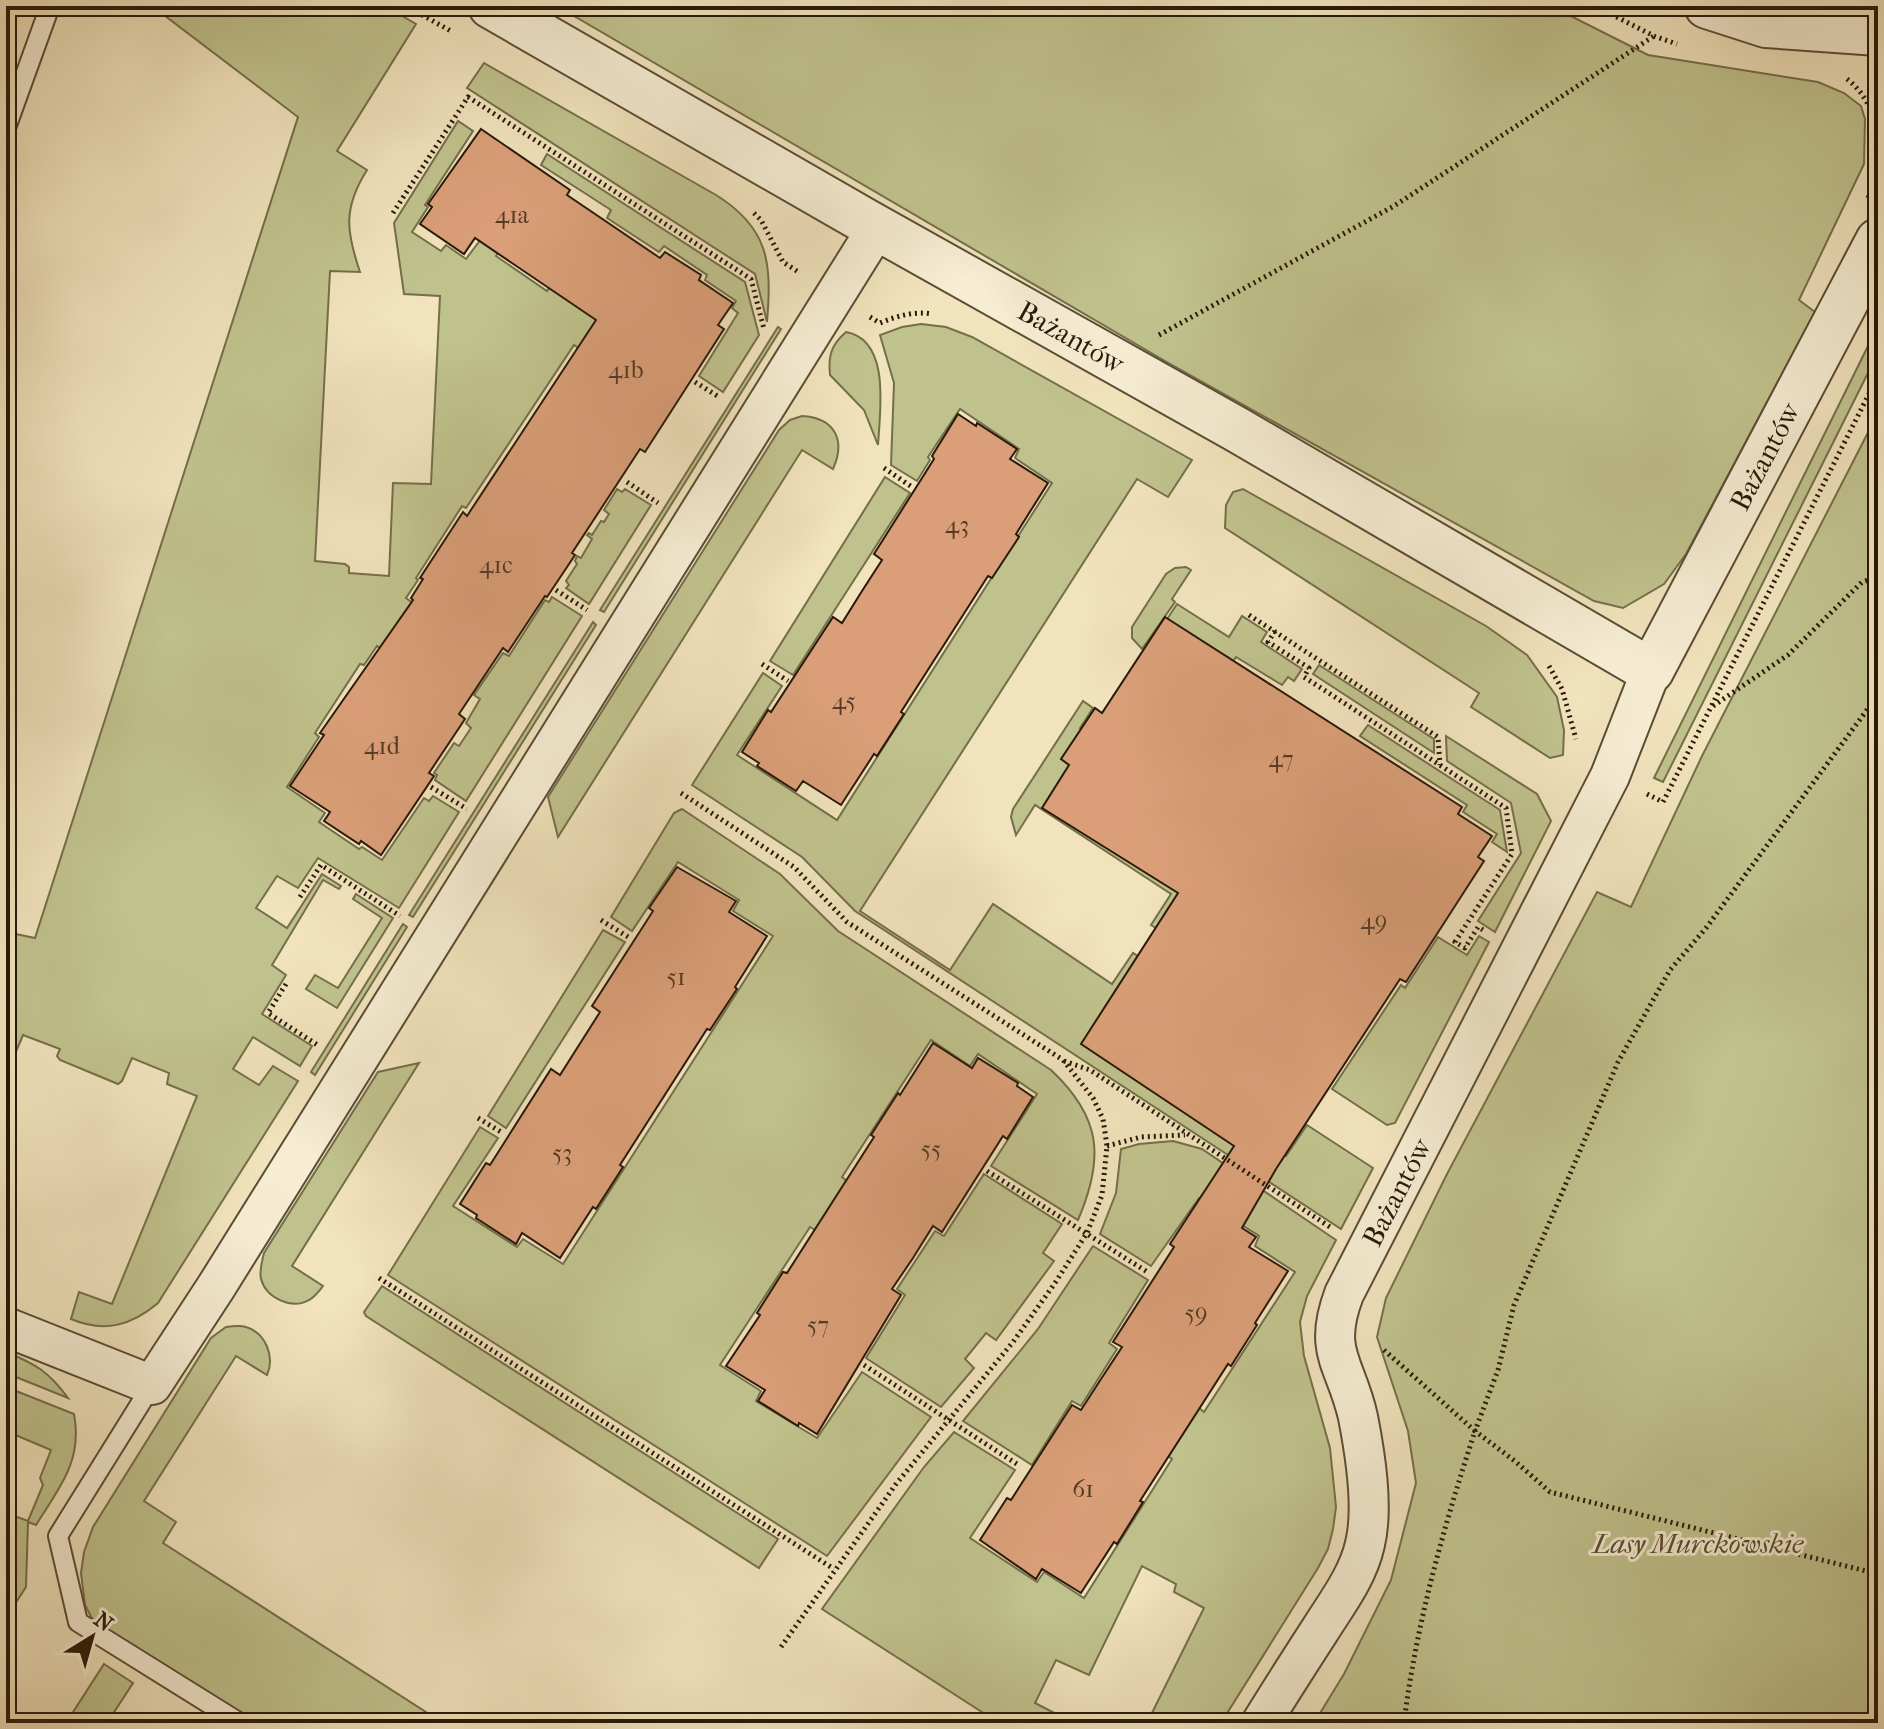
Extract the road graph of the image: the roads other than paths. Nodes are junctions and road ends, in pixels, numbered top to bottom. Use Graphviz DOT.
graph roads {
  1 [pos="50,6"];
  2 [pos="491,6"];
  3 [pos="1707,6"];
  4 [pos="1878,33"];
  5 [pos="6,128"];
  6 [pos="877,228"];
  7 [pos="1878,241"];
  8 [pos="1651,671"];
  9 [pos="6,1327"];
  10 [pos="152,1385"];
  11 [pos="240,1723"];
  12 [pos="1261,1723"];
  1 -- 5 [label="lane"];
  2 -- 6 [label="street, Bażantów"];
  3 -- 4 [label="street"];
  6 -- 8 [label="street, Bażantów"];
  6 -- 10 [label="street"];
  7 -- 8 [label="street, Bażantów"];
  8 -- 12 [label="street, Bażantów"];
  9 -- 10 [label="street"];
  10 -- 11 [label="lane"];
}
